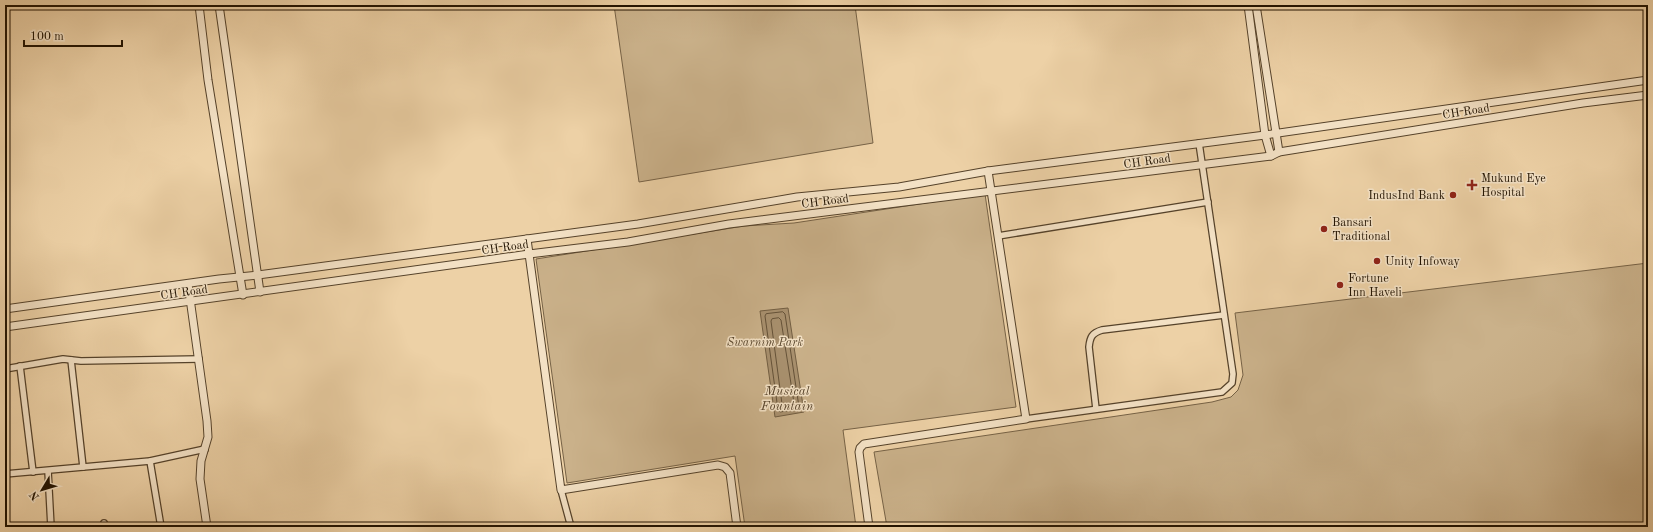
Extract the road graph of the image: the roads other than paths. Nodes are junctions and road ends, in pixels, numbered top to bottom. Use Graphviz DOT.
graph roads {
  1 [pos="199,5"];
  2 [pos="219,5"];
  3 [pos="1248,5"];
  4 [pos="1256,5"];
  5 [pos="1648,80"];
  6 [pos="1648,95"];
  7 [pos="1275,133"];
  8 [pos="1265,134"];
  9 [pos="1199,143"];
  10 [pos="1279,152"];
  11 [pos="1271,156"];
  12 [pos="1202,166"];
  13 [pos="988,171"];
  14 [pos="992,192"];
  15 [pos="1208,202"];
  16 [pos="998,236"];
  17 [pos="527,239"];
  18 [pos="529,254"];
  19 [pos="258,275"];
  20 [pos="240,276"];
  21 [pos="188,284"];
  22 [pos="260,292"];
  23 [pos="243,295"];
  24 [pos="191,302"];
  25 [pos="5,309"];
  26 [pos="1224,315"];
  27 [pos="5,328"];
  28 [pos="199,359"];
  29 [pos="71,360"];
  30 [pos="20,366"];
  31 [pos="5,369"];
  32 [pos="1096,409"];
  33 [pos="1026,419"];
  34 [pos="205,449"];
  35 [pos="150,461"];
  36 [pos="83,468"];
  37 [pos="48,471"];
  38 [pos="33,472"];
  39 [pos="5,474"];
  40 [pos="561,490"];
  41 [pos="51,527"];
  42 [pos="161,527"];
  43 [pos="207,527"];
  44 [pos="570,527"];
  45 [pos="738,527"];
  46 [pos="869,527"];
  1 -- 20 [label="street"];
  2 -- 19 [label="street"];
  3 -- 8 [label="street"];
  4 -- 7 [label="street"];
  5 -- 7 [label="street, CH Road"];
  6 -- 10 [label="street, CH Road"];
  7 -- 8 [label="street, CH Road"];
  7 -- 10 [label="street"];
  8 -- 9 [label="street, CH Road"];
  8 -- 11 [label="street"];
  9 -- 12 [label="street"];
  9 -- 13 [label="street, CH Road"];
  10 -- 11 [label="street, CH Road"];
  11 -- 12 [label="street, CH Road"];
  12 -- 14 [label="street, CH Road"];
  12 -- 15 [label="street"];
  13 -- 14 [label="street"];
  13 -- 17 [label="street, CH Road"];
  14 -- 16 [label="street"];
  14 -- 18 [label="street, CH Road"];
  15 -- 16 [label="street"];
  15 -- 26 [label="street"];
  16 -- 33 [label="street"];
  17 -- 18 [label="street"];
  17 -- 19 [label="street, CH Road"];
  18 -- 22 [label="street, CH Road"];
  18 -- 40 [label="street"];
  19 -- 20 [label="street, CH Road"];
  19 -- 22 [label="street"];
  20 -- 21 [label="street, CH Road"];
  20 -- 23 [label="street"];
  21 -- 24 [label="street"];
  21 -- 25 [label="street, CH Road"];
  22 -- 23 [label="street, CH Road"];
  23 -- 24 [label="street, CH Road"];
  24 -- 27 [label="street, CH Road"];
  24 -- 28 [label="street"];
  26 -- 32 [label="street"];
  26 -- 32 [label="street"];
  28 -- 29 [label="street"];
  28 -- 34 [label="street"];
  29 -- 30 [label="street"];
  29 -- 36 [label="street"];
  30 -- 31 [label="street"];
  30 -- 38 [label="street"];
  32 -- 33 [label="street"];
  33 -- 46 [label="street"];
  34 -- 35 [label="street"];
  34 -- 43 [label="street"];
  35 -- 36 [label="street"];
  35 -- 42 [label="street"];
  36 -- 37 [label="street"];
  37 -- 38 [label="street"];
  37 -- 41 [label="street"];
  38 -- 39 [label="street"];
  40 -- 44 [label="street"];
  40 -- 45 [label="street"];
}
